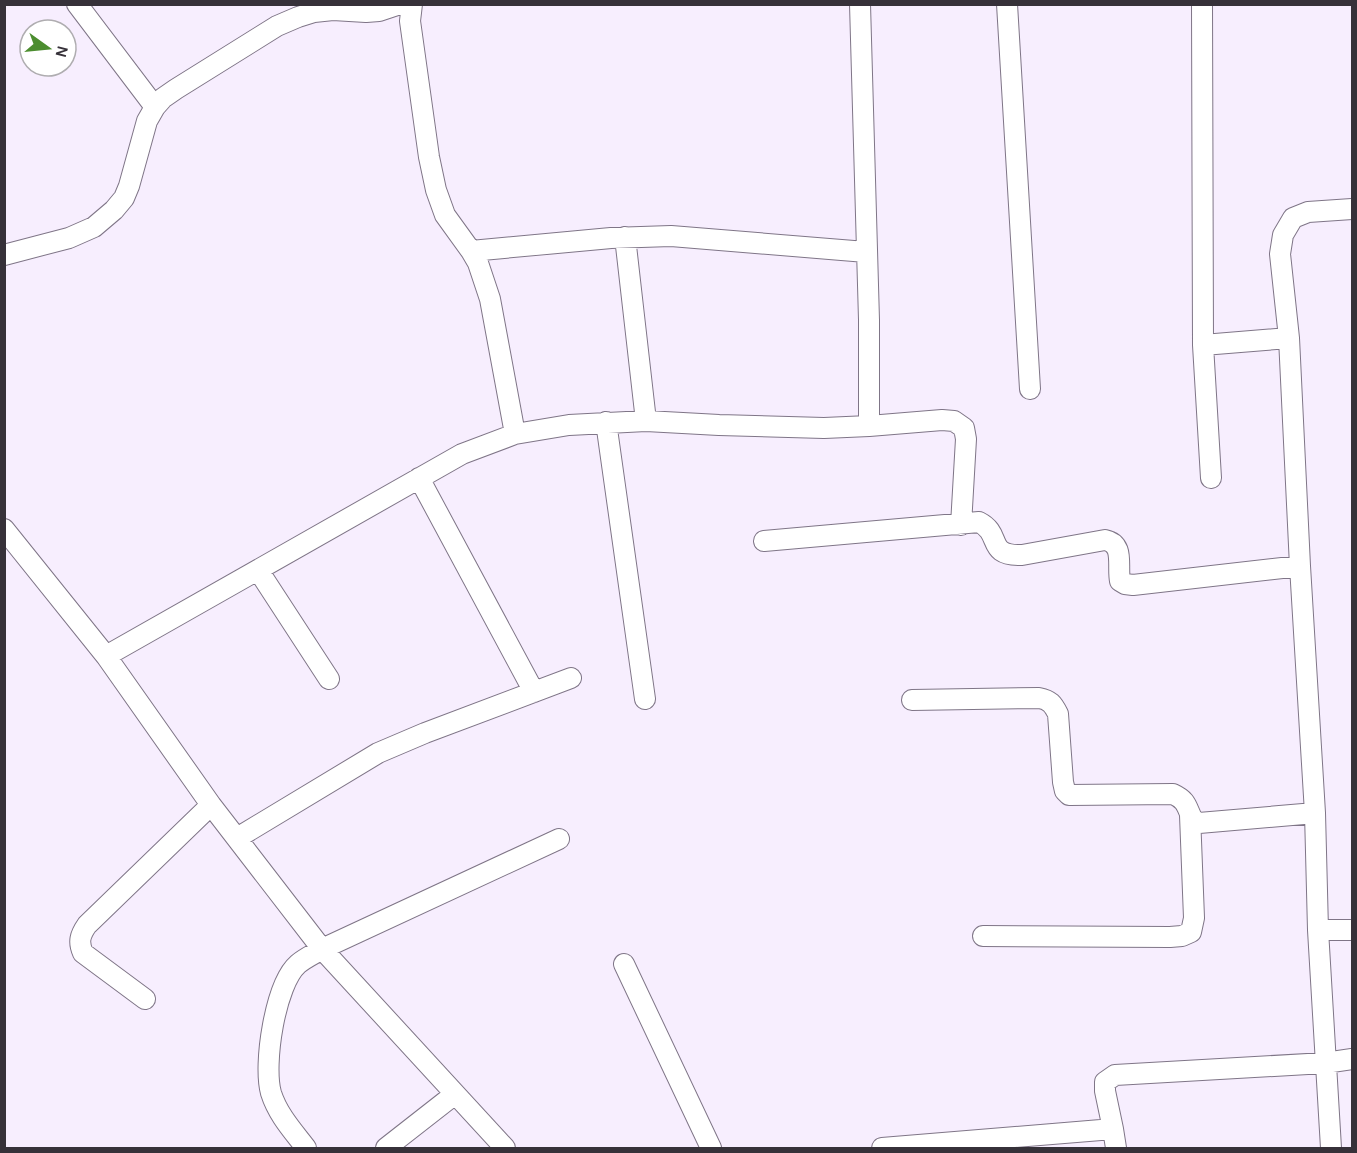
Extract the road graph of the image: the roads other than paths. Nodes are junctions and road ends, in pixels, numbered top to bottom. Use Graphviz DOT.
graph roads {
  1 [pos="77,4"];
  2 [pos="400,4"];
  3 [pos="412,4"];
  4 [pos="860,4"];
  5 [pos="1007,4"];
  6 [pos="1202,4"];
  7 [pos="155,107"];
  8 [pos="1353,209"];
  9 [pos="625,237"];
  10 [pos="471,250"];
  11 [pos="866,252"];
  12 [pos="4,255"];
  13 [pos="1289,338"];
  14 [pos="1203,345"];
  15 [pos="1029,389"];
  16 [pos="646,421"];
  17 [pos="606,422"];
  18 [pos="869,426"];
  19 [pos="515,434"];
  20 [pos="419,478"];
  21 [pos="1211,478"];
  22 [pos="961,525"];
  23 [pos="4,529"];
  24 [pos="764,541"];
  25 [pos="1300,566"];
  26 [pos="258,570"];
  27 [pos="106,656"];
  28 [pos="571,678"];
  29 [pos="329,679"];
  30 [pos="534,692"];
  31 [pos="645,699"];
  32 [pos="912,700"];
  33 [pos="211,805"];
  34 [pos="1316,813"];
  35 [pos="1190,814"];
  36 [pos="237,838"];
  37 [pos="560,839"];
  38 [pos="1318,930"];
  39 [pos="1353,930"];
  40 [pos="983,936"];
  41 [pos="322,949"];
  42 [pos="624,964"];
  43 [pos="145,999"];
  44 [pos="1353,1059"];
  45 [pos="1325,1063"];
  46 [pos="455,1094"];
  47 [pos="1113,1129"];
  48 [pos="306,1149"];
  49 [pos="386,1149"];
  50 [pos="505,1149"];
  51 [pos="711,1149"];
  52 [pos="882,1149"];
  53 [pos="1116,1149"];
  54 [pos="1331,1149"];
  1 -- 7 [label="street"];
  2 -- 7 [label="street"];
  3 -- 10 [label="street"];
  4 -- 11 [label="street"];
  5 -- 15 [label="street"];
  6 -- 14 [label="street"];
  7 -- 12 [label="street"];
  8 -- 13 [label="street"];
  9 -- 10 [label="street"];
  9 -- 11 [label="street"];
  9 -- 16 [label="street"];
  10 -- 19 [label="street"];
  11 -- 18 [label="street"];
  13 -- 14 [label="street"];
  13 -- 25 [label="street"];
  14 -- 21 [label="street"];
  16 -- 17 [label="street"];
  16 -- 18 [label="street"];
  17 -- 19 [label="street"];
  17 -- 31 [label="street"];
  18 -- 22 [label="street"];
  19 -- 20 [label="street"];
  20 -- 26 [label="street"];
  20 -- 30 [label="street"];
  22 -- 24 [label="street"];
  22 -- 25 [label="street"];
  23 -- 27 [label="street"];
  25 -- 34 [label="street"];
  26 -- 27 [label="street"];
  26 -- 29 [label="street"];
  27 -- 33 [label="street"];
  28 -- 30 [label="street"];
  30 -- 36 [label="street"];
  32 -- 35 [label="street"];
  33 -- 36 [label="street"];
  33 -- 43 [label="street"];
  34 -- 35 [label="street"];
  34 -- 38 [label="street"];
  35 -- 40 [label="street"];
  36 -- 41 [label="street"];
  37 -- 41 [label="street"];
  38 -- 39 [label="street"];
  38 -- 45 [label="street"];
  41 -- 46 [label="street"];
  41 -- 48 [label="street"];
  42 -- 51 [label="street"];
  44 -- 45 [label="street"];
  45 -- 47 [label="street"];
  45 -- 54 [label="street"];
  46 -- 49 [label="street"];
  46 -- 50 [label="street"];
  47 -- 52 [label="street"];
  47 -- 53 [label="street"];
}
